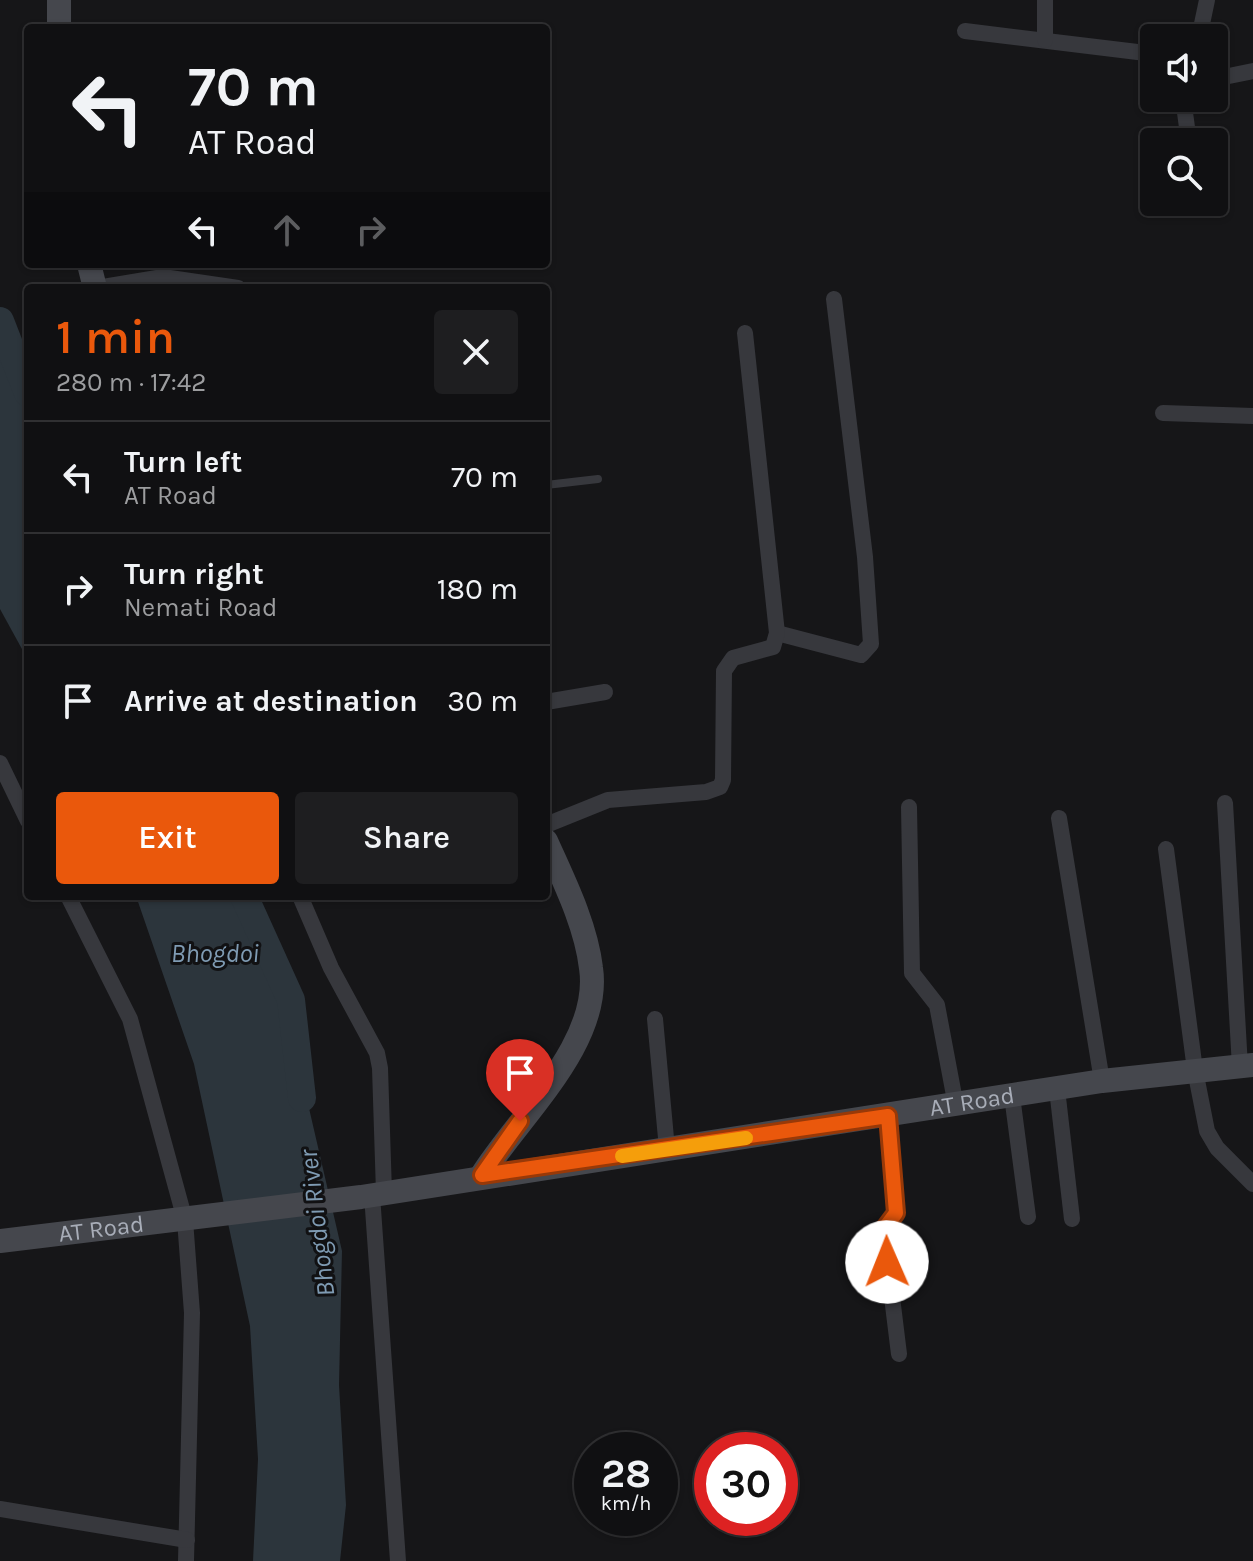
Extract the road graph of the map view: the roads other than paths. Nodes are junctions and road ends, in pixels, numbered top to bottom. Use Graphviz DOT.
graph roads {
  1 [pos="59,0"];
  2 [pos="1045,0"];
  3 [pos="1207,0"];
  4 [pos="59,24"];
  5 [pos="1202,24"];
  6 [pos="965,31"];
  7 [pos="1045,40"];
  8 [pos="1140,52"];
  9 [pos="1253,71"];
  10 [pos="1228,76"];
  11 [pos="120,284"];
  12 [pos="211,284"];
  13 [pos="834,299"];
  14 [pos="745,333"];
  15 [pos="1163,413"];
  16 [pos="1253,416"];
  17 [pos="598,479"];
  18 [pos="550,485"];
  19 [pos="777,633"];
  20 [pos="605,692"];
  21 [pos="550,701"];
  22 [pos="0,763"];
  23 [pos="1225,803"];
  24 [pos="909,807"];
  25 [pos="24,813"];
  26 [pos="1059,818"];
  27 [pos="550,823"];
  28 [pos="1166,849"];
  29 [pos="550,851"];
  30 [pos="70,900"];
  31 [pos="302,900"];
  32 [pos="655,1019"];
  33 [pos="1246,1066"];
  34 [pos="1195,1070"];
  35 [pos="1102,1081"];
  36 [pos="1057,1089"];
  37 [pos="1012,1096"];
  38 [pos="956,1106"];
  39 [pos="888,1116"];
  40 [pos="667,1149"];
  41 [pos="482,1175"];
  42 [pos="1253,1184"];
  43 [pos="372,1195"];
  44 [pos="1028,1217"];
  45 [pos="193,1219"];
  46 [pos="1072,1219"];
  47 [pos="0,1241"];
  48 [pos="899,1354"];
  49 [pos="0,1509"];
  50 [pos="187,1540"];
  51 [pos="186,1561"];
  52 [pos="398,1561"];
  1 -- 4 [label="main road"];
  2 -- 7 [label="street"];
  3 -- 5 [label="street"];
  6 -- 7 [label="street"];
  7 -- 8 [label="street"];
  9 -- 10 [label="street"];
  11 -- 12 [label="street"];
  13 -- 19 [label="street"];
  14 -- 19 [label="street"];
  15 -- 16 [label="street"];
  17 -- 18 [label="lane"];
  19 -- 27 [label="street"];
  20 -- 21 [label="street"];
  22 -- 25 [label="street"];
  23 -- 33 [label="street"];
  24 -- 38 [label="street"];
  26 -- 35 [label="street"];
  28 -- 34 [label="street"];
  29 -- 41 [label="main road"];
  30 -- 45 [label="street"];
  31 -- 43 [label="street"];
  32 -- 40 [label="street"];
  33 -- 34 [label="main road, AT Road"];
  34 -- 35 [label="main road, AT Road"];
  34 -- 42 [label="street"];
  35 -- 36 [label="main road, AT Road"];
  36 -- 37 [label="main road, AT Road"];
  36 -- 46 [label="street"];
  37 -- 38 [label="main road, AT Road"];
  37 -- 44 [label="street"];
  38 -- 39 [label="main road, AT Road"];
  39 -- 40 [label="main road, AT Road"];
  39 -- 48 [label="street"];
  40 -- 41 [label="main road, AT Road"];
  41 -- 43 [label="main road, AT Road"];
  43 -- 45 [label="main road, AT Road"];
  43 -- 52 [label="street"];
  45 -- 47 [label="main road, AT Road"];
  45 -- 50 [label="street"];
  49 -- 50 [label="street"];
  50 -- 51 [label="street"];
}
